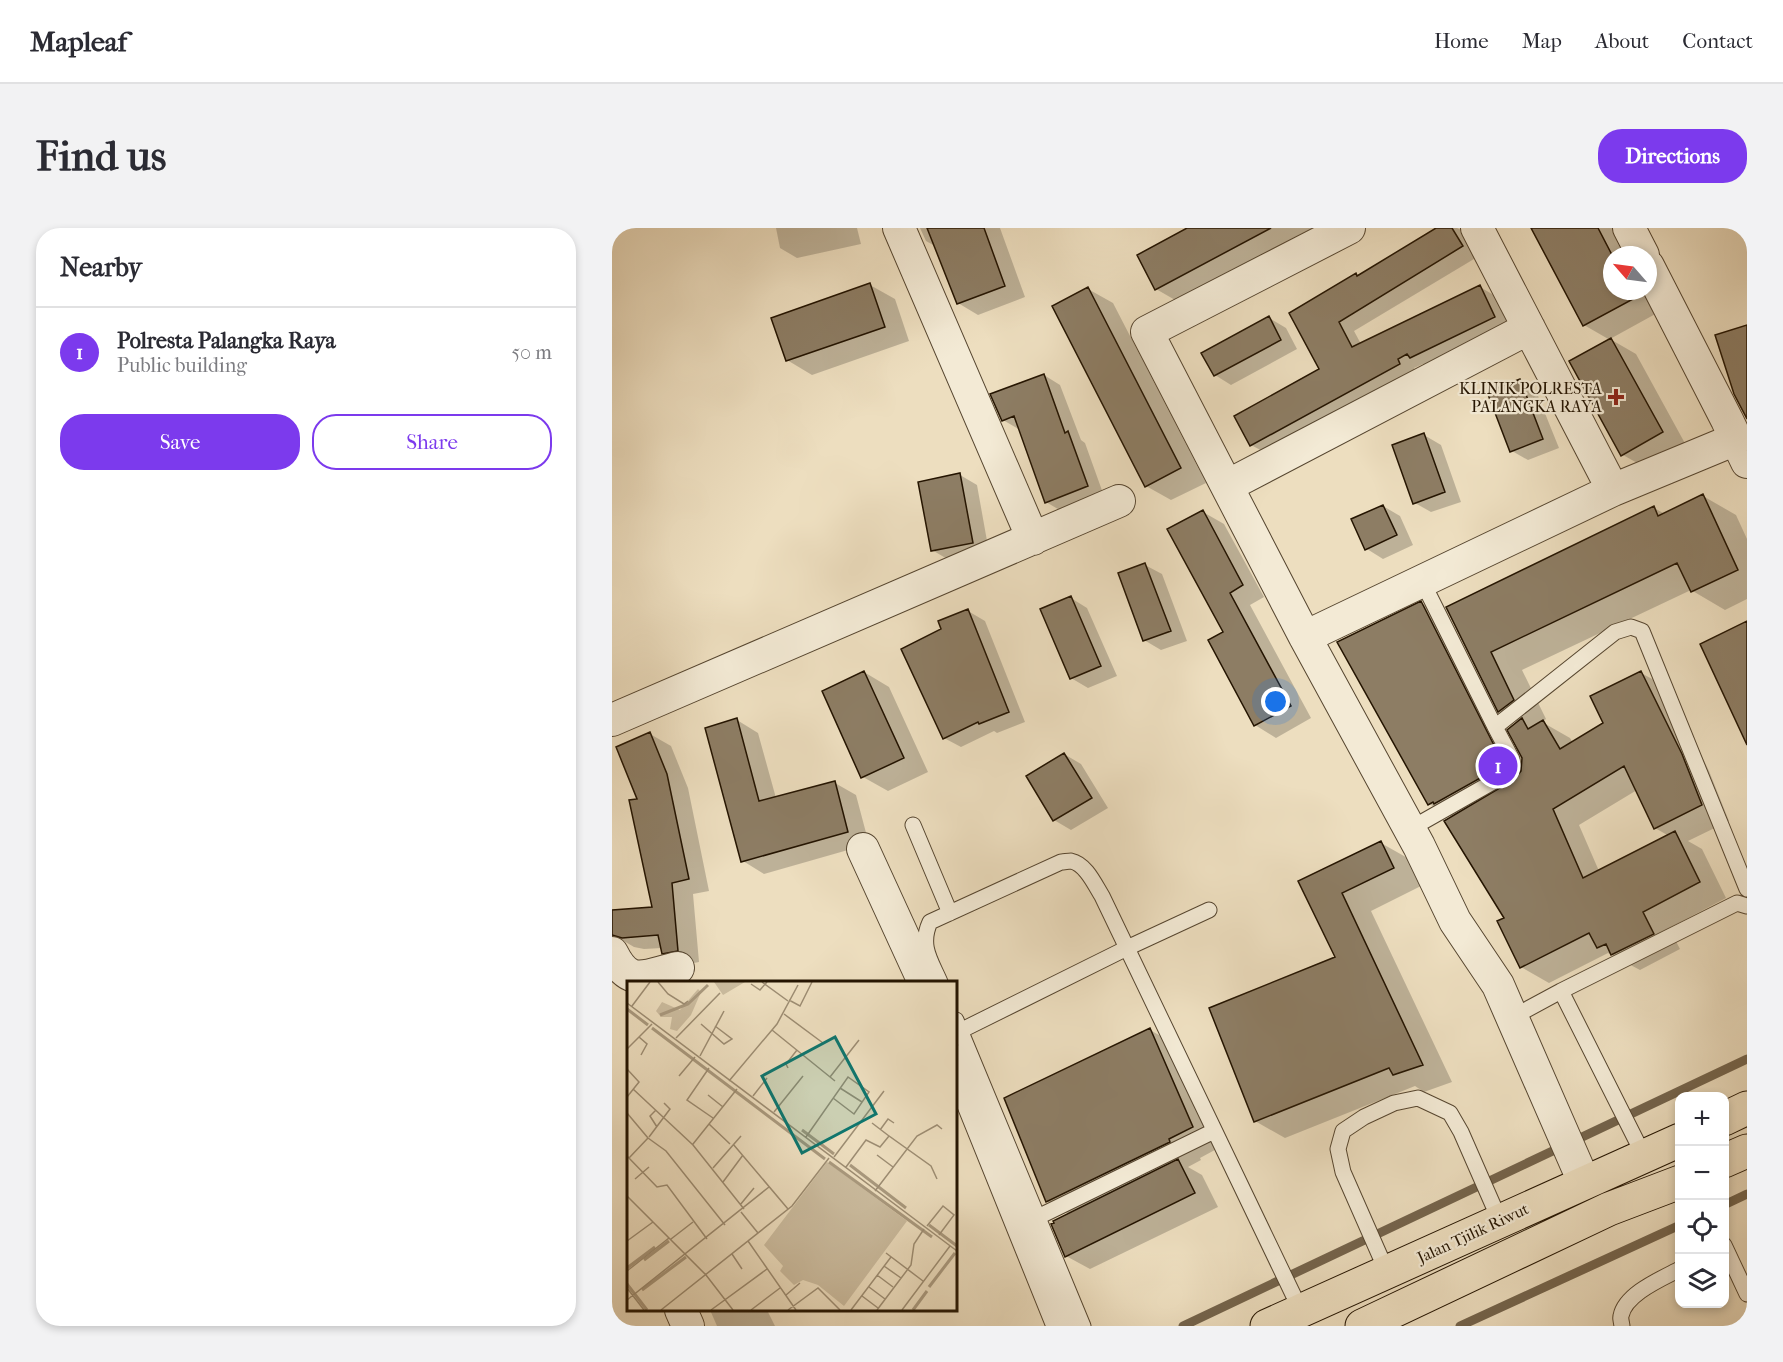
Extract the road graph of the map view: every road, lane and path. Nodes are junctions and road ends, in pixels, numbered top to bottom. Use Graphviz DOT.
graph roads {
  1 [pos="899,228"];
  2 [pos="1348,228"];
  3 [pos="1477,228"];
  4 [pos="1629,228"];
  5 [pos="1638,246"];
  6 [pos="1657,284"];
  7 [pos="1529,328"];
  8 [pos="1742,451"];
  9 [pos="1227,486"];
  10 [pos="1613,490"];
  11 [pos="1119,501"];
  12 [pos="1033,539"];
  13 [pos="1422,581"];
  14 [pos="1305,637"];
  15 [pos="612,720"];
  16 [pos="1495,727"];
  17 [pos="913,825"];
  18 [pos="1410,829"];
  19 [pos="863,849"];
  20 [pos="1747,889"];
  21 [pos="1747,906"];
  22 [pos="1209,910"];
  23 [pos="950,913"];
  24 [pos="1127,948"];
  25 [pos="612,953"];
  26 [pos="678,968"];
  27 [pos="924,981"];
  28 [pos="940,981"];
  29 [pos="1561,991"];
  30 [pos="1513,1017"];
  31 [pos="958,1025"];
  32 [pos="957,1064"];
  33 [pos="1747,1108"];
  34 [pos="1729,1117"];
  35 [pos="1214,1131"];
  36 [pos="1675,1142"];
  37 [pos="1747,1151"];
  38 [pos="1644,1156"];
  39 [pos="1729,1159"];
  40 [pos="1590,1180"];
  41 [pos="1675,1184"];
  42 [pos="1609,1209"];
  43 [pos="1038,1217"];
  44 [pos="1500,1221"];
  45 [pos="1729,1254"];
  46 [pos="1387,1272"];
  47 [pos="1675,1272"];
  48 [pos="1747,1294"];
  49 [pos="681,1311"];
  50 [pos="1301,1311"];
  51 [pos="688,1326"];
  52 [pos="1062,1326"];
  53 [pos="1083,1326"];
  54 [pos="1267,1326"];
  55 [pos="1362,1326"];
  56 [pos="1622,1326"];
  1 -- 12 [label="street"];
  2 -- 9 [label="street"];
  3 -- 7 [label="street"];
  4 -- 5 [label="street"];
  6 -- 8 [label="street"];
  7 -- 9 [label="street"];
  7 -- 10 [label="street"];
  8 -- 10 [label="street"];
  9 -- 14 [label="street"];
  10 -- 13 [label="street"];
  11 -- 12 [label="street"];
  12 -- 15 [label="street"];
  13 -- 14 [label="street"];
  13 -- 16 [label="lane"];
  14 -- 18 [label="street"];
  16 -- 18 [label="lane"];
  16 -- 20 [label="lane"];
  17 -- 23 [label="lane"];
  18 -- 30 [label="street"];
  19 -- 27 [label="street"];
  21 -- 29 [label="lane"];
  22 -- 24 [label="lane"];
  23 -- 24 [label="lane"];
  23 -- 28 [label="lane"];
  24 -- 31 [label="lane"];
  24 -- 35 [label="lane"];
  25 -- 26 [label="street"];
  29 -- 30 [label="lane"];
  29 -- 38 [label="lane"];
  30 -- 40 [label="street"];
  31 -- 43 [label="lane"];
  32 -- 52 [label="street"];
  33 -- 34 [label="highway"];
  35 -- 43 [label="lane"];
  35 -- 50 [label="lane"];
  36 -- 38 [label="highway, Jalan Tjilik Riwut"];
  37 -- 39 [label="highway"];
  38 -- 40 [label="highway, Jalan Tjilik Riwut"];
  40 -- 42 [label="highway"];
  40 -- 44 [label="highway, Jalan Tjilik Riwut"];
  41 -- 42 [label="highway"];
  42 -- 55 [label="highway"];
  43 -- 53 [label="lane"];
  44 -- 46 [label="highway, Jalan Tjilik Riwut"];
  44 -- 46 [label="lane"];
  45 -- 48 [label="lane"];
  46 -- 50 [label="highway, Jalan Tjilik Riwut"];
  47 -- 56 [label="lane"];
  49 -- 51 [label="street"];
  50 -- 54 [label="highway, Jalan Tjilik Riwut"];
}
